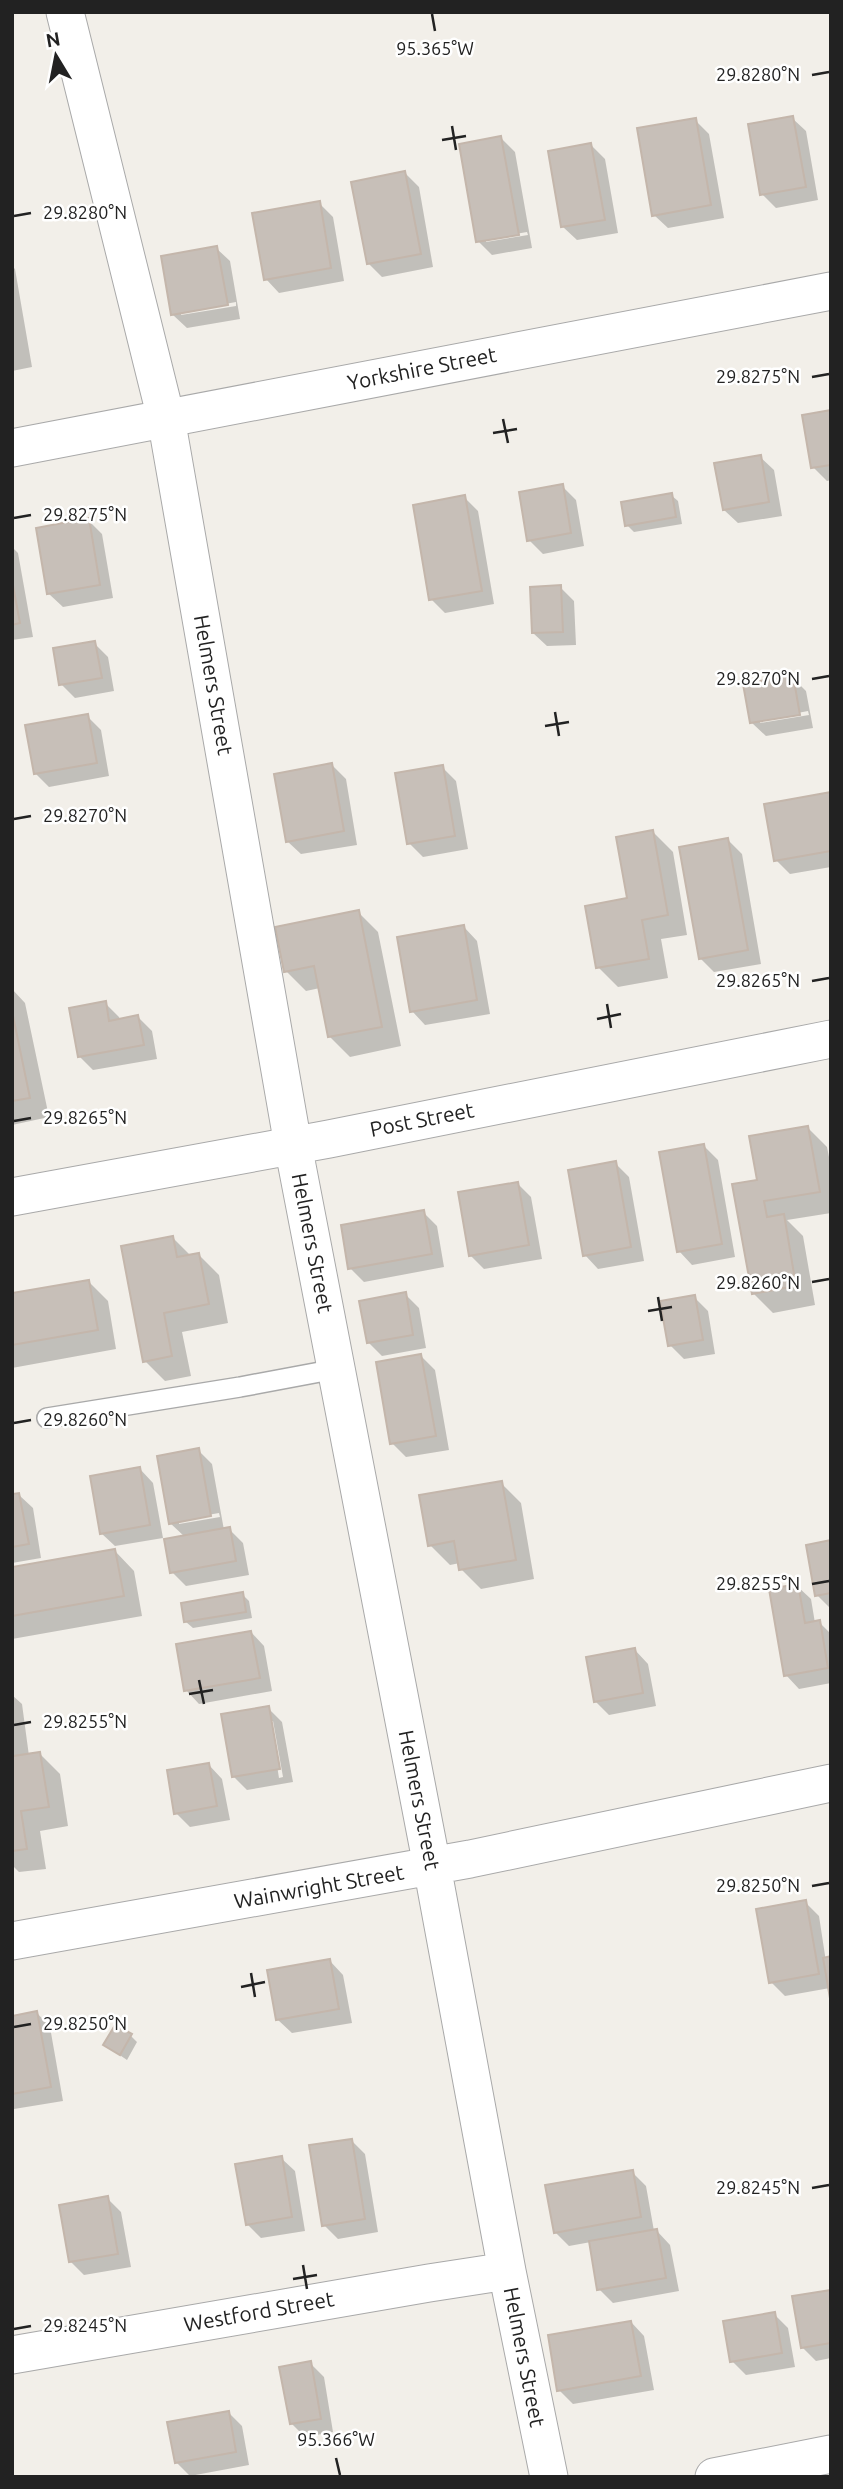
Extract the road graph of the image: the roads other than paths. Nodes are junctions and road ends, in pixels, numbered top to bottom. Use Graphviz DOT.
graph roads {
  1 [pos="65,12"];
  2 [pos="831,291"];
  3 [pos="166,418"];
  4 [pos="12,448"];
  5 [pos="831,1039"];
  6 [pos="293,1145"];
  7 [pos="12,1197"];
  8 [pos="336,1369"];
  9 [pos="47,1418"];
  10 [pos="831,1783"];
  11 [pos="432,1866"];
  12 [pos="12,1941"];
  13 [pos="507,2271"];
  14 [pos="12,2355"];
  15 [pos="831,2454"];
  16 [pos="548,2477"];
  17 [pos="714,2477"];
  1 -- 3 [label="street, Helmers Street"];
  2 -- 3 [label="street, Yorkshire Street"];
  3 -- 4 [label="street, Yorkshire Street"];
  3 -- 6 [label="street, Helmers Street"];
  5 -- 6 [label="street, Post Street"];
  6 -- 7 [label="street, Post Street"];
  6 -- 8 [label="street, Helmers Street"];
  8 -- 9 [label="lane"];
  8 -- 11 [label="street, Helmers Street"];
  10 -- 11 [label="street, Wainwright Street"];
  11 -- 12 [label="street, Wainwright Street"];
  11 -- 13 [label="street, Helmers Street"];
  13 -- 14 [label="street, Westford Street"];
  13 -- 16 [label="street, Helmers Street"];
  15 -- 17 [label="street"];
}
